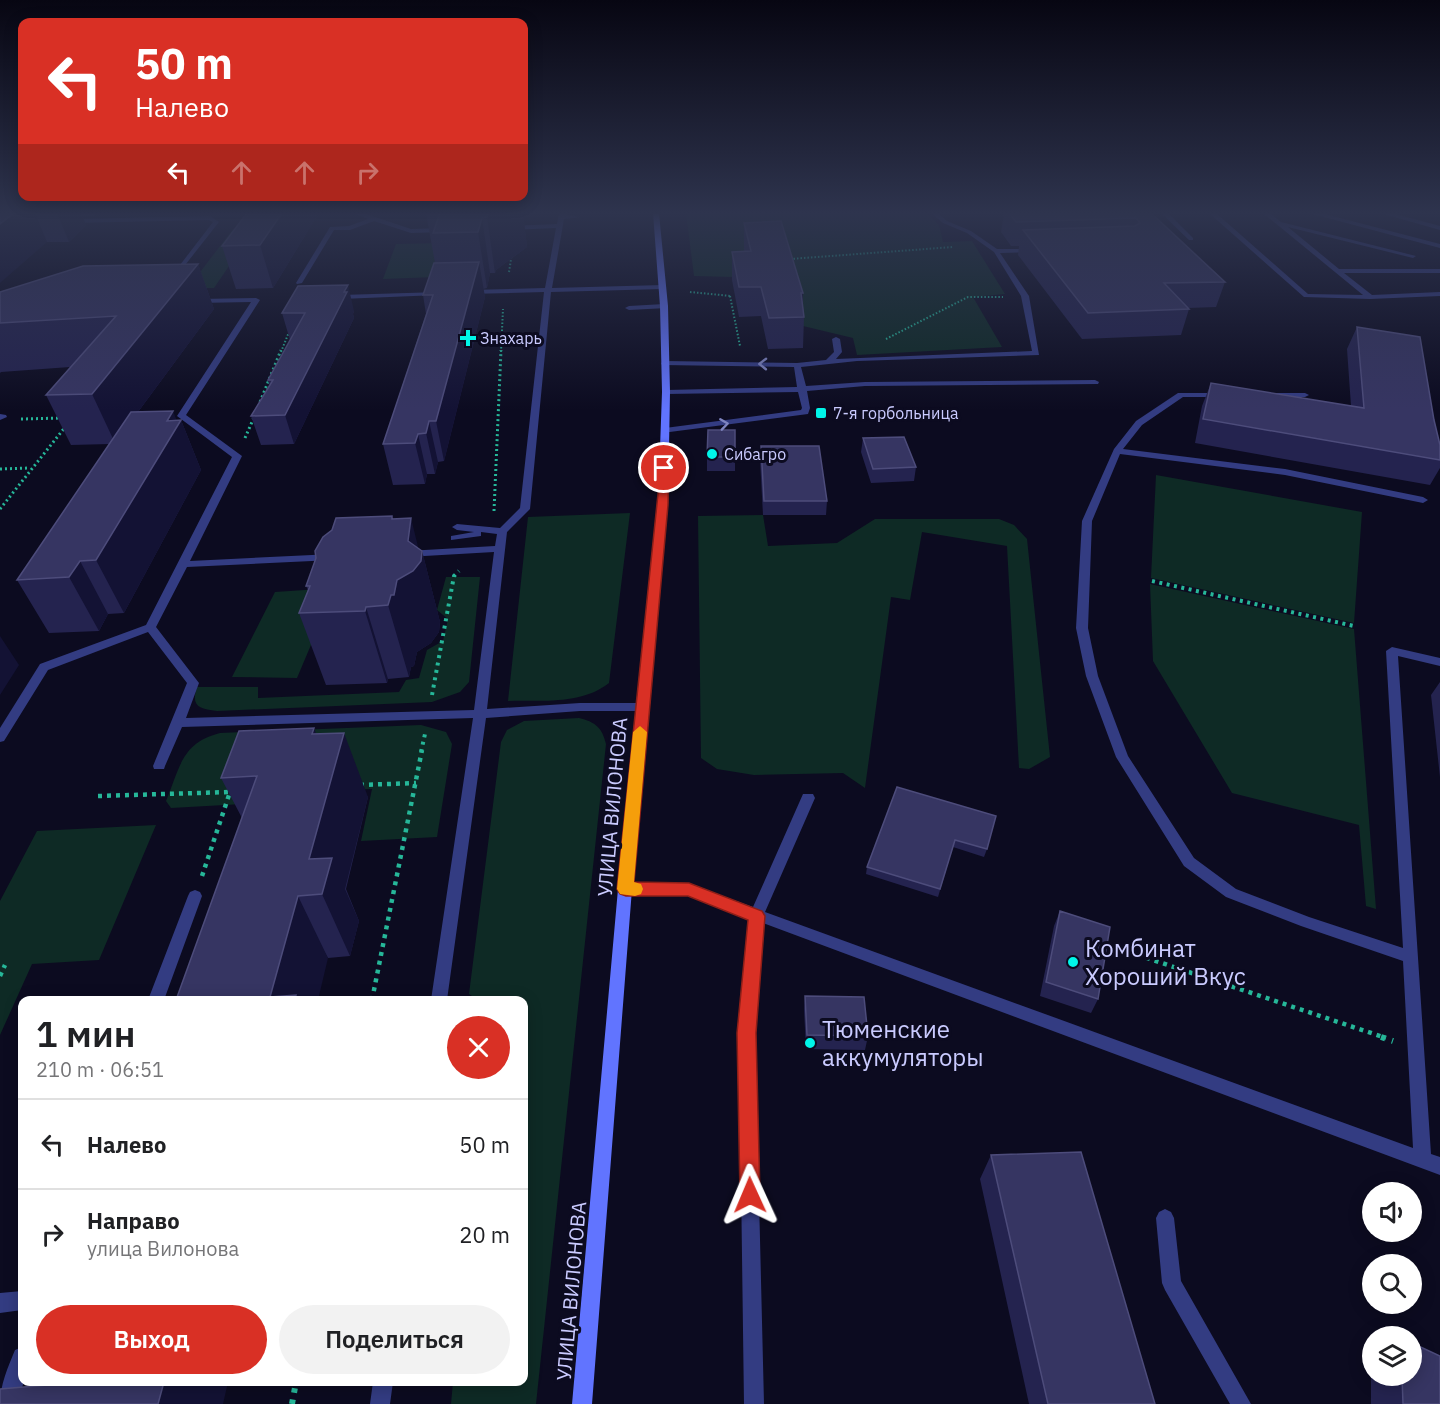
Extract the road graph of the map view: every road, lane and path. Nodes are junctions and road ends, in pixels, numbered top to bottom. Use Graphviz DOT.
graph roads {
  1 [pos="302,279"];
  2 [pos="508,279"];
  3 [pos="552,279"];
  4 [pos="662,279"];
  5 [pos="1013,279"];
  6 [pos="1286,279"];
  7 [pos="1347,279"];
  8 [pos="299,283"];
  9 [pos="663,287"];
  10 [pos="550,290"];
  11 [pos="506,291"];
  12 [pos="459,292"];
  13 [pos="690,292"];
  14 [pos="447,293"];
  15 [pos="1440,294"];
  16 [pos="730,296"];
  17 [pos="1025,296"];
  18 [pos="340,297"];
  19 [pos="735,297"];
  20 [pos="1370,297"];
  21 [pos="199,302"];
  22 [pos="664,306"];
  23 [pos="629,308"];
  24 [pos="292,325"];
  25 [pos="836,339"];
  26 [pos="876,344"];
  27 [pos="741,354"];
  28 [pos="829,361"];
  29 [pos="665,363"];
  30 [pos="796,365"];
  31 [pos="1095,382"];
  32 [pos="802,389"];
  33 [pos="666,392"];
  34 [pos="1226,395"];
  35 [pos="1260,395"];
  36 [pos="1305,395"];
  37 [pos="260,402"];
  38 [pos="255,412"];
  39 [pos="1,417"];
  40 [pos="64,418"];
  41 [pos="72,418"];
  42 [pos="665,430"];
  43 [pos="1117,451"];
  44 [pos="237,456"];
  45 [pos="30,468"];
  46 [pos="0,469"];
  47 [pos="1423,500"];
  48 [pos="0,509"];
  49 [pos="490,531"];
  50 [pos="502,531"];
  51 [pos="456,533"];
  52 [pos="499,549"];
  53 [pos="485,550"];
  54 [pos="392,555"];
  55 [pos="346,557"];
  56 [pos="183,564"];
  57 [pos="1152,581"];
  58 [pos="1354,626"];
  59 [pos="150,627"];
  60 [pos="1440,662"];
  61 [pos="642,707"];
  62 [pos="480,714"];
  63 [pos="429,716"];
  64 [pos="178,723"];
  65 [pos="0,738"];
  66 [pos="159,766"];
  67 [pos="235,782"];
  68 [pos="416,783"];
  69 [pos="358,785"];
  70 [pos="242,791"];
  71 [pos="230,792"];
  72 [pos="98,796"];
  73 [pos="808,798"];
  74 [pos="626,889"];
  75 [pos="195,896"];
  76 [pos="756,916"];
  77 [pos="1129,952"];
  78 [pos="1411,957"];
  79 [pos="5,965"];
  80 [pos="0,976"];
  81 [pos="158,996"];
  82 [pos="373,996"];
  83 [pos="440,996"];
  84 [pos="1417,1049"];
  85 [pos="1424,1161"];
  86 [pos="1440,1166"];
  87 [pos="1165,1218"];
  88 [pos="18,1301"];
  89 [pos="0,1303"];
  90 [pos="18,1369"];
  91 [pos="295,1386"];
  92 [pos="382,1386"];
  93 [pos="6,1404"];
  94 [pos="292,1404"];
  95 [pos="380,1404"];
  96 [pos="582,1404"];
  97 [pos="754,1404"];
  98 [pos="1241,1404"];
  1 -- 8 [label="lane"];
  2 -- 11 [label="path"];
  3 -- 10 [label="lane"];
  4 -- 9 [label="street, УЛИЦА ВИЛОНОВА"];
  5 -- 17 [label="lane"];
  6 -- 20 [label="lane"];
  7 -- 20 [label="lane"];
  9 -- 10 [label="lane"];
  9 -- 22 [label="street, УЛИЦА ВИЛОНОВА"];
  10 -- 11 [label="lane"];
  10 -- 50 [label="lane"];
  11 -- 12 [label="lane"];
  11 -- 49 [label="path"];
  13 -- 16 [label="path"];
  14 -- 18 [label="lane"];
  15 -- 20 [label="lane"];
  16 -- 19 [label="path"];
  16 -- 27 [label="path"];
  17 -- 26 [label="path"];
  17 -- 28 [label="lane"];
  21 -- 44 [label="lane"];
  22 -- 23 [label="lane"];
  22 -- 29 [label="street, УЛИЦА ВИЛОНОВА"];
  24 -- 37 [label="path"];
  25 -- 28 [label="lane"];
  28 -- 30 [label="lane"];
  30 -- 29 [label="lane, one-way"];
  29 -- 33 [label="street, УЛИЦА ВИЛОНОВА"];
  30 -- 32 [label="lane"];
  31 -- 32 [label="lane"];
  32 -- 33 [label="lane"];
  42 -- 32 [label="lane, one-way"];
  33 -- 42 [label="street, УЛИЦА ВИЛОНОВА"];
  34 -- 43 [label="lane"];
  35 -- 36 [label="lane"];
  38 -- 44 [label="path"];
  39 -- 40 [label="path"];
  41 -- 45 [label="path"];
  42 -- 61 [label="street, УЛИЦА ВИЛОНОВА"];
  43 -- 47 [label="lane"];
  43 -- 78 [label="lane"];
  44 -- 56 [label="lane"];
  45 -- 46 [label="path"];
  45 -- 48 [label="path"];
  49 -- 50 [label="lane"];
  49 -- 51 [label="lane"];
  50 -- 52 [label="lane"];
  52 -- 53 [label="lane"];
  52 -- 62 [label="lane"];
  53 -- 54 [label="lane"];
  53 -- 63 [label="path"];
  55 -- 56 [label="lane"];
  56 -- 59 [label="lane"];
  57 -- 58 [label="path"];
  59 -- 64 [label="lane"];
  59 -- 65 [label="lane"];
  60 -- 78 [label="lane"];
  61 -- 62 [label="lane"];
  61 -- 74 [label="street, УЛИЦА ВИЛОНОВА"];
  62 -- 63 [label="lane"];
  62 -- 83 [label="lane"];
  63 -- 64 [label="lane"];
  63 -- 68 [label="path"];
  64 -- 66 [label="lane"];
  67 -- 71 [label="path"];
  68 -- 69 [label="path"];
  68 -- 82 [label="path"];
  70 -- 71 [label="path"];
  71 -- 72 [label="path"];
  71 -- 75 [label="path"];
  73 -- 76 [label="lane"];
  74 -- 76 [label="lane"];
  74 -- 96 [label="street, УЛИЦА ВИЛОНОВА"];
  75 -- 81 [label="lane"];
  76 -- 85 [label="lane"];
  76 -- 97 [label="lane"];
  77 -- 84 [label="path"];
  78 -- 84 [label="lane"];
  79 -- 80 [label="path"];
  84 -- 85 [label="lane"];
  85 -- 86 [label="lane"];
  87 -- 98 [label="lane"];
  88 -- 89 [label="lane"];
  90 -- 93 [label="lane"];
  91 -- 94 [label="path"];
  92 -- 95 [label="lane"];
}
